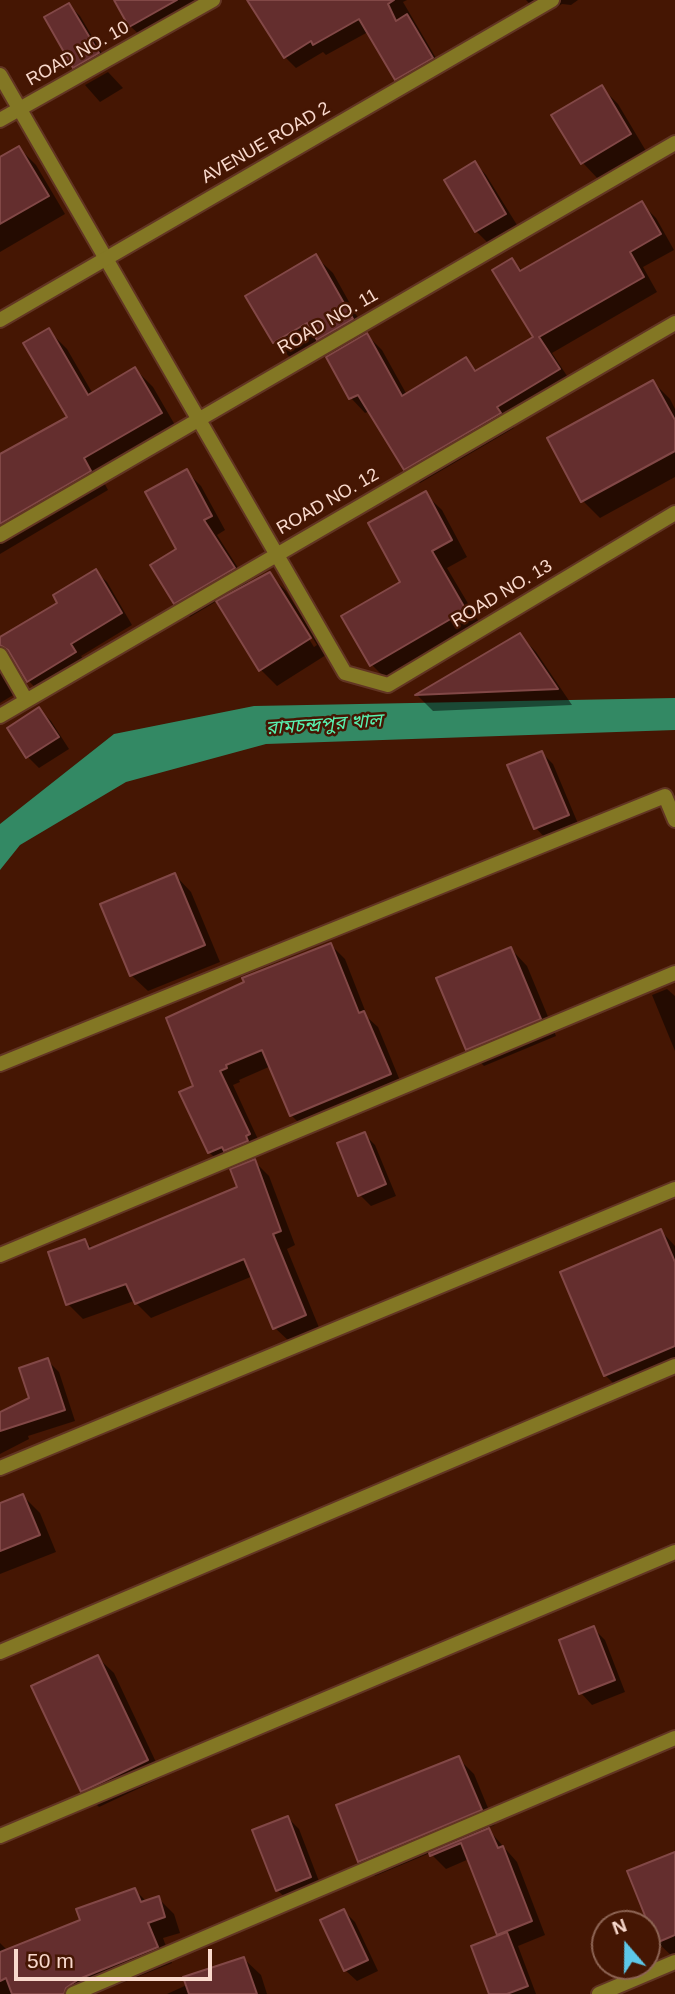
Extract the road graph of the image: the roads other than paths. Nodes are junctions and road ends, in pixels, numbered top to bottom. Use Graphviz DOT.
graph roads {
  1 [pos="213,0"];
  2 [pos="552,0"];
  3 [pos="0,75"];
  4 [pos="20,109"];
  5 [pos="0,120"];
  6 [pos="675,143"];
  7 [pos="106,259"];
  8 [pos="0,320"];
  9 [pos="675,323"];
  10 [pos="199,420"];
  11 [pos="675,513"];
  12 [pos="0,535"];
  13 [pos="277,554"];
  14 [pos="0,654"];
  15 [pos="26,701"];
  16 [pos="0,716"];
  17 [pos="675,820"];
  18 [pos="675,973"];
  19 [pos="0,1064"];
  20 [pos="675,1189"];
  21 [pos="0,1255"];
  22 [pos="675,1366"];
  23 [pos="0,1468"];
  24 [pos="675,1552"];
  25 [pos="0,1651"];
  26 [pos="675,1738"];
  27 [pos="0,1836"];
  28 [pos="675,1962"];
  29 [pos="73,1994"];
  30 [pos="599,1994"];
  1 -- 4 [label="street, ROAD NO. 10"];
  2 -- 7 [label="street, AVENUE ROAD 2"];
  3 -- 4 [label="street"];
  4 -- 5 [label="street, ROAD NO. 10"];
  4 -- 7 [label="street"];
  6 -- 10 [label="street, ROAD NO. 11"];
  7 -- 8 [label="street, AVENUE ROAD 2"];
  7 -- 10 [label="street"];
  9 -- 13 [label="street, ROAD NO. 12"];
  10 -- 12 [label="street, ROAD NO. 11"];
  10 -- 13 [label="street"];
  11 -- 13 [label="street, ROAD NO. 13"];
  13 -- 15 [label="street, ROAD NO. 12"];
  14 -- 15 [label="street"];
  15 -- 16 [label="street, ROAD NO. 12"];
  17 -- 19 [label="street"];
  18 -- 21 [label="street"];
  20 -- 23 [label="street"];
  22 -- 25 [label="street"];
  24 -- 27 [label="street"];
  26 -- 29 [label="street"];
  28 -- 30 [label="street"];
}
